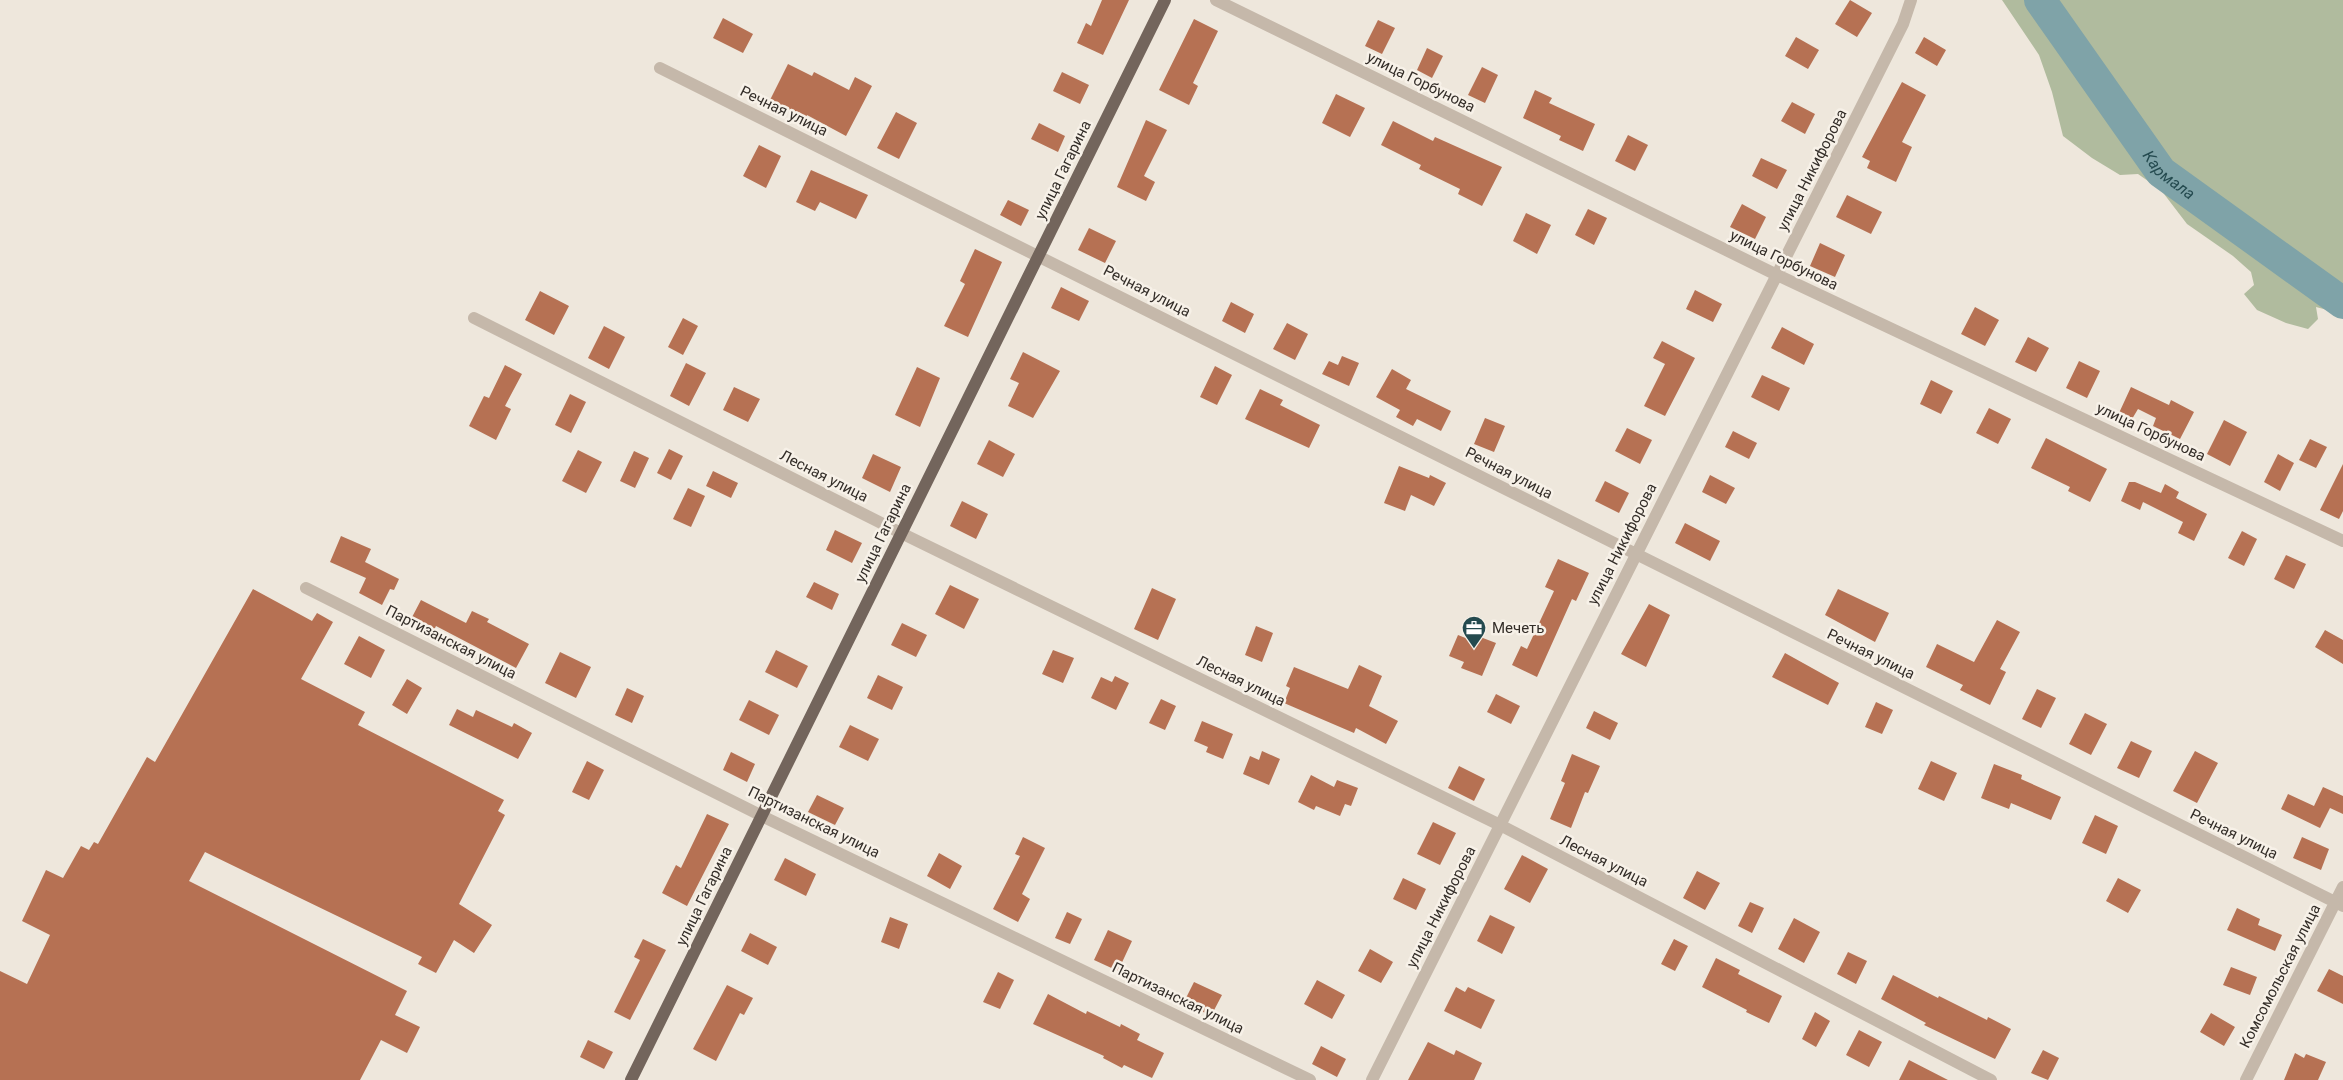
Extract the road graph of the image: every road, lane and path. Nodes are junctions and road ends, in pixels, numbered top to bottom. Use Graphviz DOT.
graph roads {
  1 [pos="1165,0"];
  2 [pos="1216,0"];
  3 [pos="1911,0"];
  4 [pos="660,68"];
  5 [pos="1038,255"];
  6 [pos="1777,275"];
  7 [pos="474,318"];
  8 [pos="901,533"];
  9 [pos="2343,540"];
  10 [pos="1635,554"];
  11 [pos="306,588"];
  12 [pos="762,816"];
  13 [pos="1500,826"];
  14 [pos="2343,887"];
  15 [pos="2339,904"];
  16 [pos="631,1080"];
  17 [pos="1310,1080"];
  18 [pos="1372,1080"];
  19 [pos="1991,1080"];
  20 [pos="2246,1080"];
  1 -- 5 [label="main road, улица Гагарина"];
  2 -- 6 [label="street, улица Горбунова"];
  3 -- 6 [label="street, улица Никифорова"];
  4 -- 5 [label="street, Речная улица"];
  5 -- 8 [label="main road, улица Гагарина"];
  5 -- 10 [label="street, Речная улица"];
  6 -- 9 [label="street, улица Горбунова"];
  6 -- 10 [label="street, улица Никифорова"];
  7 -- 8 [label="street, Лесная улица"];
  8 -- 12 [label="main road, улица Гагарина"];
  8 -- 13 [label="street, Лесная улица"];
  10 -- 13 [label="street, улица Никифорова"];
  10 -- 15 [label="street, Речная улица"];
  11 -- 12 [label="street, Партизанская улица"];
  12 -- 16 [label="main road, улица Гагарина"];
  12 -- 17 [label="street, Партизанская улица"];
  13 -- 18 [label="street, улица Никифорова"];
  13 -- 19 [label="street, Лесная улица"];
  14 -- 15 [label="street, Комсомольская улица"];
  15 -- 20 [label="street, Комсомольская улица"];
}
